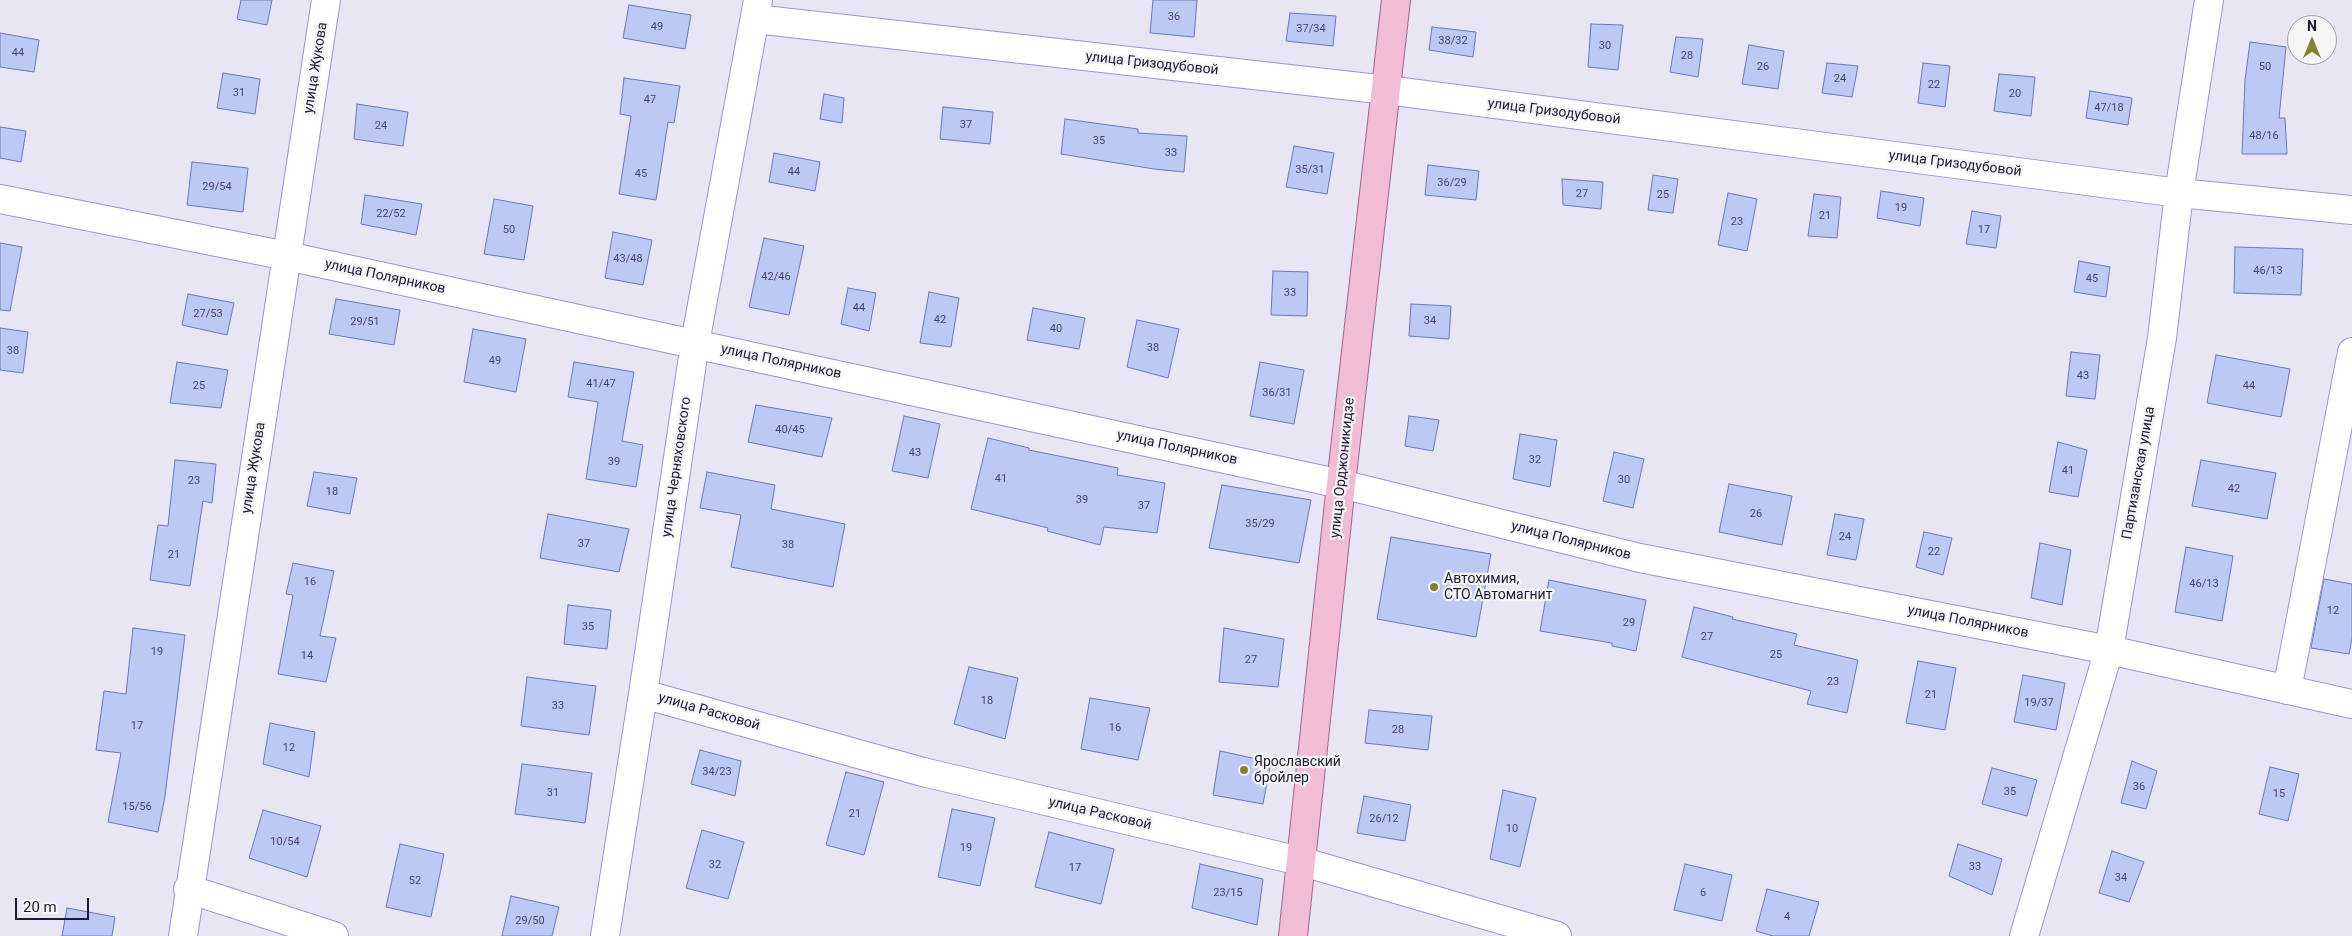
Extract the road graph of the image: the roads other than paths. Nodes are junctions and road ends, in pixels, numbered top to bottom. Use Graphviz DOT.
graph roads {
  1 [pos="326,0"];
  2 [pos="1396,0"];
  3 [pos="2209,0"];
  4 [pos="756,10"];
  5 [pos="1387,90"];
  6 [pos="2179,193"];
  7 [pos="0,199"];
  8 [pos="2352,210"];
  9 [pos="287,256"];
  10 [pos="695,343"];
  11 [pos="2352,352"];
  12 [pos="1341,484"];
  13 [pos="2109,650"];
  14 [pos="2287,690"];
  15 [pos="644,694"];
  16 [pos="2352,704"];
  17 [pos="1300,861"];
  18 [pos="188,889"];
  19 [pos="183,936"];
  20 [pos="334,936"];
  21 [pos="605,936"];
  22 [pos="1293,936"];
  23 [pos="1557,936"];
  24 [pos="2024,936"];
  1 -- 9 [label="street, улица Жукова"];
  2 -- 5 [label="main road, улица Орджоникидзе"];
  3 -- 6 [label="street, Партизанская улица"];
  4 -- 5 [label="street, улица Гризодубовой"];
  4 -- 10 [label="street, улица Черняховского"];
  5 -- 6 [label="street, улица Гризодубовой"];
  5 -- 12 [label="main road, улица Орджоникидзе"];
  6 -- 8 [label="street, улица Гризодубовой"];
  6 -- 13 [label="street, Партизанская улица"];
  7 -- 9 [label="street, улица Полярников"];
  9 -- 10 [label="street, улица Полярников"];
  9 -- 18 [label="street, улица Жукова"];
  10 -- 12 [label="street, улица Полярников"];
  10 -- 15 [label="street, улица Черняховского"];
  11 -- 14 [label="street"];
  12 -- 13 [label="street, улица Полярников"];
  12 -- 17 [label="main road, улица Орджоникидзе"];
  13 -- 14 [label="street, улица Полярников"];
  13 -- 24 [label="street, Партизанская улица"];
  14 -- 16 [label="street, улица Полярников"];
  15 -- 17 [label="street, улица Расковой"];
  15 -- 21 [label="street, улица Черняховского"];
  17 -- 22 [label="main road, улица Орджоникидзе"];
  17 -- 23 [label="street, улица Расковой"];
  18 -- 19 [label="street, улица Жукова"];
  18 -- 20 [label="street"];
}
